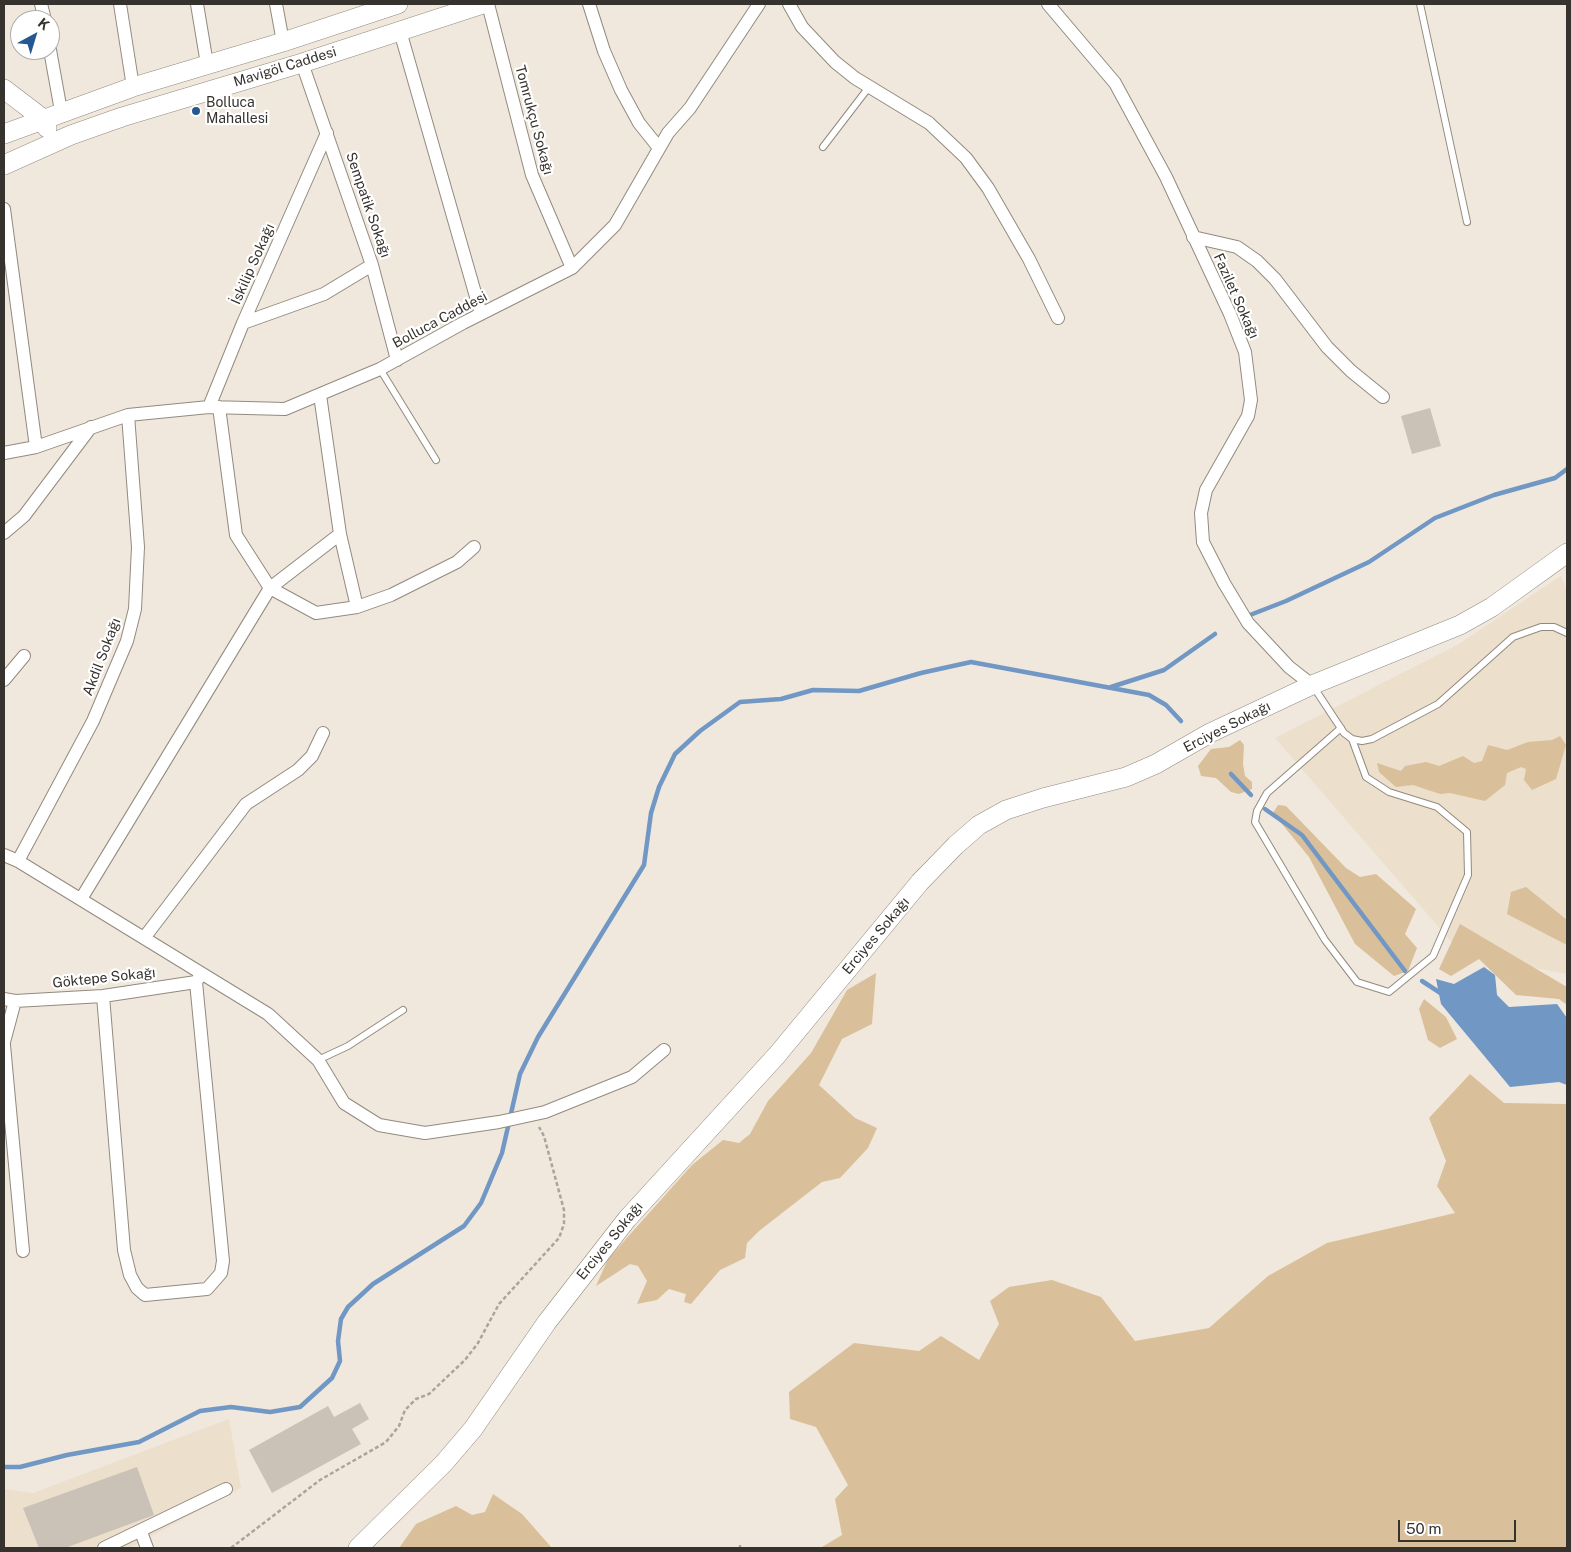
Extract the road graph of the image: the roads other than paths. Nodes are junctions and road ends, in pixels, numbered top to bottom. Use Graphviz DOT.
graph roads {
  1 [pos="120,4"];
  2 [pos="197,4"];
  3 [pos="276,4"];
  4 [pos="398,4"];
  5 [pos="484,4"];
  6 [pos="488,4"];
  7 [pos="589,4"];
  8 [pos="759,4"];
  9 [pos="789,4"];
  10 [pos="1048,4"];
  11 [pos="1420,4"];
  12 [pos="400,31"];
  13 [pos="283,42"];
  14 [pos="52,60"];
  15 [pos="302,62"];
  16 [pos="208,64"];
  17 [pos="133,87"];
  18 [pos="869,87"];
  19 [pos="4,89"];
  20 [pos="61,111"];
  21 [pos="42,118"];
  22 [pos="327,133"];
  23 [pos="4,134"];
  24 [pos="54,143"];
  25 [pos="822,147"];
  26 [pos="660,148"];
  27 [pos="4,165"];
  28 [pos="4,209"];
  29 [pos="1467,222"];
  30 [pos="1193,237"];
  31 [pos="372,265"];
  32 [pos="572,268"];
  33 [pos="481,314"];
  34 [pos="1058,318"];
  35 [pos="243,323"];
  36 [pos="396,360"];
  37 [pos="380,369"];
  38 [pos="320,395"];
  39 [pos="1383,396"];
  40 [pos="214,407"];
  41 [pos="128,415"];
  42 [pos="92,427"];
  43 [pos="36,447"];
  44 [pos="4,453"];
  45 [pos="436,460"];
  46 [pos="4,533"];
  47 [pos="340,534"];
  48 [pos="474,547"];
  49 [pos="1567,553"];
  50 [pos="270,588"];
  51 [pos="357,607"];
  52 [pos="1567,633"];
  53 [pos="24,656"];
  54 [pos="4,680"];
  55 [pos="1312,685"];
  56 [pos="1341,728"];
  57 [pos="323,733"];
  58 [pos="1352,739"];
  59 [pos="4,855"];
  60 [pos="18,861"];
  61 [pos="81,899"];
  62 [pos="144,938"];
  63 [pos="199,978"];
  64 [pos="103,996"];
  65 [pos="10,1000"];
  66 [pos="403,1010"];
  67 [pos="4,1043"];
  68 [pos="664,1050"];
  69 [pos="318,1060"];
  70 [pos="22,1251"];
  71 [pos="226,1490"];
  72 [pos="141,1532"];
  73 [pos="104,1548"];
  74 [pos="147,1548"];
  75 [pos="358,1548"];
  1 -- 17 [label="street"];
  2 -- 16 [label="street"];
  3 -- 13 [label="street"];
  4 -- 13 [label="street, Mavigöl Caddesi"];
  5 -- 12 [label="street, Mavigöl Caddesi"];
  6 -- 32 [label="street, Tomrukçu Sokağı"];
  7 -- 26 [label="street"];
  8 -- 26 [label="street, Bolluca Caddesi"];
  9 -- 18 [label="street"];
  10 -- 30 [label="street, Fazilet Sokağı"];
  11 -- 29 [label="lane"];
  12 -- 15 [label="street, Mavigöl Caddesi"];
  12 -- 33 [label="street"];
  13 -- 16 [label="street, Mavigöl Caddesi"];
  14 -- 20 [label="street"];
  15 -- 22 [label="street, Sempatik Sokağı"];
  15 -- 24 [label="street, Mavigöl Caddesi"];
  16 -- 17 [label="street, Mavigöl Caddesi"];
  17 -- 20 [label="street, Mavigöl Caddesi"];
  18 -- 25 [label="lane"];
  18 -- 34 [label="street"];
  19 -- 21 [label="street"];
  20 -- 21 [label="street, Mavigöl Caddesi"];
  21 -- 23 [label="street, Mavigöl Caddesi"];
  21 -- 24 [label="street"];
  22 -- 31 [label="street, Sempatik Sokağı"];
  22 -- 35 [label="street, İskilip Sokağı"];
  24 -- 27 [label="street, Mavigöl Caddesi"];
  26 -- 32 [label="street, Bolluca Caddesi"];
  28 -- 43 [label="street"];
  30 -- 39 [label="street"];
  30 -- 55 [label="street, Fazilet Sokağı"];
  31 -- 35 [label="street"];
  31 -- 36 [label="street, Sempatik Sokağı"];
  32 -- 33 [label="street, Bolluca Caddesi"];
  33 -- 36 [label="street, Bolluca Caddesi"];
  35 -- 40 [label="street, İskilip Sokağı"];
  36 -- 37 [label="street, Bolluca Caddesi"];
  37 -- 38 [label="street, Bolluca Caddesi"];
  37 -- 45 [label="lane"];
  38 -- 40 [label="street, Bolluca Caddesi"];
  38 -- 47 [label="street"];
  40 -- 41 [label="street, Bolluca Caddesi"];
  40 -- 50 [label="street"];
  41 -- 42 [label="street, Bolluca Caddesi"];
  41 -- 60 [label="street, Akdil Sokağı"];
  42 -- 43 [label="street, Bolluca Caddesi"];
  42 -- 46 [label="street"];
  43 -- 44 [label="street, Bolluca Caddesi"];
  47 -- 50 [label="street"];
  47 -- 51 [label="street"];
  48 -- 51 [label="street"];
  49 -- 55 [label="street, Erciyes Sokağı"];
  50 -- 51 [label="street"];
  50 -- 61 [label="street"];
  52 -- 58 [label="lane"];
  53 -- 54 [label="street"];
  55 -- 56 [label="lane"];
  55 -- 75 [label="street, Erciyes Sokağı"];
  56 -- 58 [label="lane"];
  56 -- 58 [label="lane"];
  57 -- 62 [label="street"];
  59 -- 60 [label="street"];
  60 -- 61 [label="street"];
  61 -- 62 [label="street"];
  62 -- 63 [label="street"];
  63 -- 64 [label="street, Göktepe Sokağı"];
  63 -- 64 [label="street"];
  63 -- 69 [label="street"];
  64 -- 65 [label="street, Göktepe Sokağı"];
  65 -- 67 [label="street"];
  66 -- 69 [label="lane"];
  67 -- 70 [label="street"];
  68 -- 69 [label="street"];
  71 -- 72 [label="street"];
  72 -- 73 [label="street"];
  72 -- 74 [label="street"];
}
